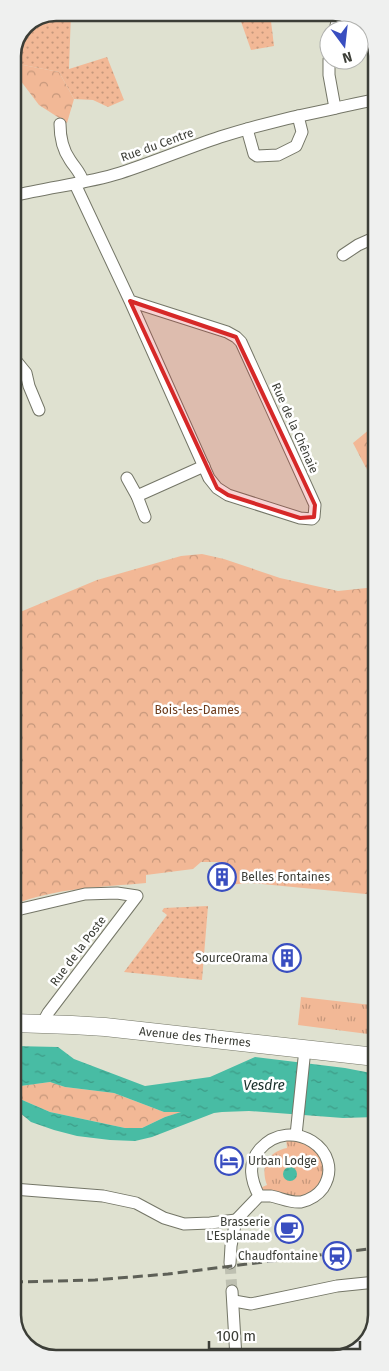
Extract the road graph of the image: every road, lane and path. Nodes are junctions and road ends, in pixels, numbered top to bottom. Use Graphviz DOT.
graph roads {
  1 [pos="330,70"];
  2 [pos="368,101"];
  3 [pos="335,108"];
  4 [pos="298,116"];
  5 [pos="60,124"];
  6 [pos="247,129"];
  7 [pos="79,183"];
  8 [pos="21,194"];
  9 [pos="368,241"];
  10 [pos="343,255"];
  11 [pos="130,301"];
  12 [pos="21,367"];
  13 [pos="39,410"];
  14 [pos="204,466"];
  15 [pos="127,478"];
  16 [pos="137,496"];
  17 [pos="145,517"];
  18 [pos="21,909"];
  19 [pos="21,1023"];
  20 [pos="42,1024"];
  21 [pos="304,1057"];
  22 [pos="368,1057"];
  23 [pos="296,1134"];
  24 [pos="21,1190"];
  25 [pos="259,1196"];
  26 [pos="236,1220"];
  27 [pos="230,1263"];
  28 [pos="368,1283"];
  29 [pos="236,1350"];
  1 -- 3 [label="street"];
  2 -- 3 [label="street, Rue du Centre"];
  3 -- 4 [label="street, Rue du Centre"];
  4 -- 6 [label="street, Rue du Centre"];
  4 -- 6 [label="street"];
  5 -- 7 [label="street, Rue de la Chênaie"];
  6 -- 7 [label="street, Rue du Centre"];
  7 -- 8 [label="street, Rue du Centre"];
  7 -- 11 [label="street, Rue de la Chênaie"];
  9 -- 10 [label="street"];
  11 -- 14 [label="street, Rue de la Chênaie"];
  11 -- 14 [label="street, Rue de la Chênaie"];
  12 -- 13 [label="street"];
  14 -- 16 [label="street"];
  15 -- 16 [label="street"];
  16 -- 17 [label="street"];
  18 -- 20 [label="street, Rue de la Poste"];
  19 -- 20 [label="main road, Avenue des Thermes"];
  20 -- 21 [label="main road, Avenue des Thermes"];
  21 -- 22 [label="main road, Avenue des Thermes"];
  21 -- 23 [label="street"];
  23 -- 25 [label="street"];
  23 -- 25 [label="street"];
  24 -- 26 [label="street"];
  25 -- 26 [label="street"];
  26 -- 27 [label="street"];
  28 -- 29 [label="street"];
}
